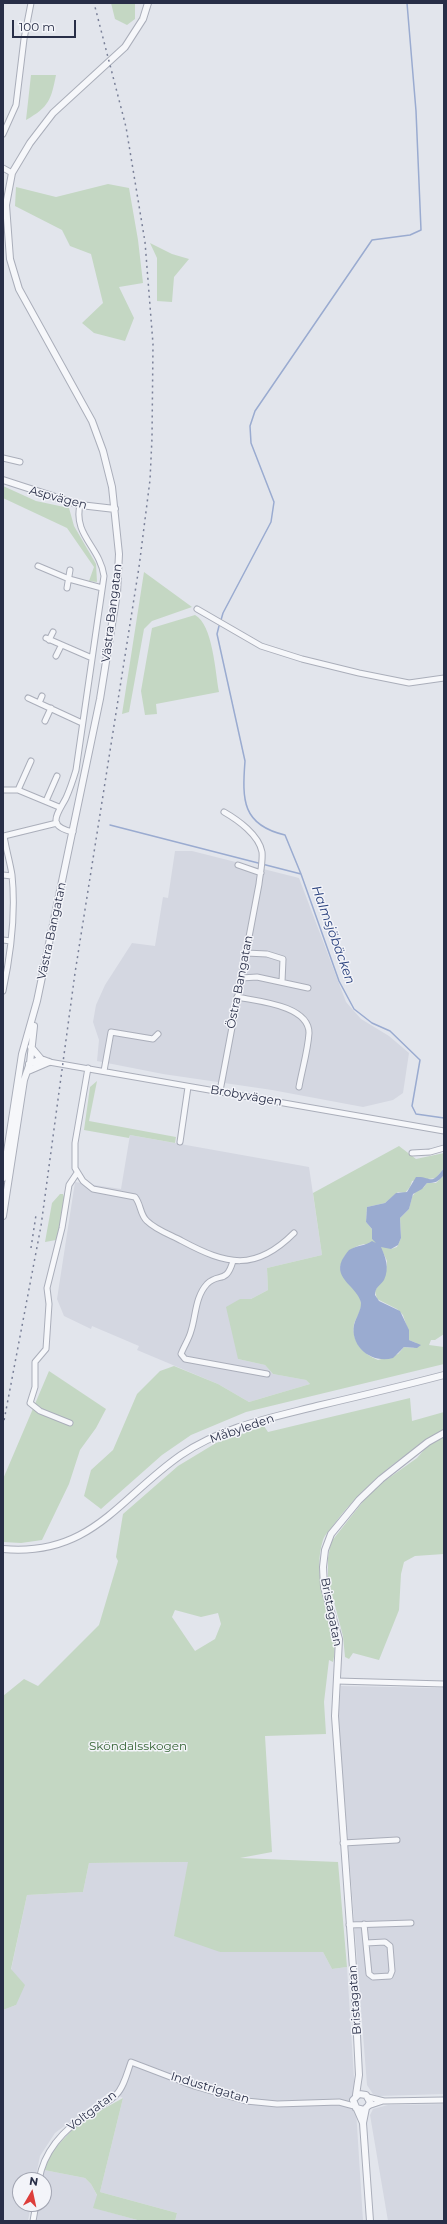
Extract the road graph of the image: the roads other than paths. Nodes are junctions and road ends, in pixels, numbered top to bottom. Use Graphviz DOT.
graph roads {
  1 [pos="31,3"];
  2 [pos="148,3"];
  3 [pos="3,134"];
  4 [pos="3,168"];
  5 [pos="12,174"];
  6 [pos="3,458"];
  7 [pos="20,462"];
  8 [pos="3,480"];
  9 [pos="80,505"];
  10 [pos="115,510"];
  11 [pos="38,566"];
  12 [pos="70,570"];
  13 [pos="69,579"];
  14 [pos="67,588"];
  15 [pos="102,588"];
  16 [pos="197,609"];
  17 [pos="52,632"];
  18 [pos="61,646"];
  19 [pos="56,656"];
  20 [pos="92,658"];
  21 [pos="444,678"];
  22 [pos="42,696"];
  23 [pos="28,698"];
  24 [pos="39,703"];
  25 [pos="51,708"];
  26 [pos="45,721"];
  27 [pos="82,723"];
  28 [pos="31,761"];
  29 [pos="57,776"];
  30 [pos="3,790"];
  31 [pos="18,790"];
  32 [pos="46,800"];
  33 [pos="59,807"];
  34 [pos="224,812"];
  35 [pos="57,823"];
  36 [pos="74,832"];
  37 [pos="238,865"];
  38 [pos="261,874"];
  39 [pos="3,875"];
  40 [pos="12,876"];
  41 [pos="3,940"];
  42 [pos="11,941"];
  43 [pos="246,953"];
  44 [pos="241,978"];
  45 [pos="282,982"];
  46 [pos="308,988"];
  47 [pos="3,991"];
  48 [pos="237,997"];
  49 [pos="158,1034"];
  50 [pos="28,1046"];
  51 [pos="41,1059"];
  52 [pos="49,1062"];
  53 [pos="33,1065"];
  54 [pos="88,1068"];
  55 [pos="104,1071"];
  56 [pos="18,1082"];
  57 [pos="188,1086"];
  58 [pos="300,1087"];
  59 [pos="220,1091"];
  60 [pos="444,1131"];
  61 [pos="180,1142"];
  62 [pos="444,1148"];
  63 [pos="412,1154"];
  64 [pos="77,1173"];
  65 [pos="3,1178"];
  66 [pos="3,1212"];
  67 [pos="294,1233"];
  68 [pos="233,1261"];
  69 [pos="267,1374"];
  70 [pos="444,1376"];
  71 [pos="70,1423"];
  72 [pos="444,1433"];
  73 [pos="3,1549"];
  74 [pos="21,1550"];
  75 [pos="3,1552"];
  76 [pos="338,1681"];
  77 [pos="444,1684"];
  78 [pos="396,1840"];
  79 [pos="343,1843"];
  80 [pos="411,1922"];
  81 [pos="364,1924"];
  82 [pos="349,1925"];
  83 [pos="366,1943"];
  84 [pos="131,2062"];
  85 [pos="359,2075"];
  86 [pos="355,2096"];
  87 [pos="367,2096"];
  88 [pos="444,2100"];
  89 [pos="384,2101"];
  90 [pos="339,2102"];
  91 [pos="355,2107"];
  92 [pos="367,2107"];
  93 [pos="363,2123"];
  94 [pos="41,2172"];
  95 [pos="370,2221"];
  1 -- 3 [label="street"];
  2 -- 5 [label="street, Västra Bangatan"];
  4 -- 5 [label="street"];
  5 -- 10 [label="street, Västra Bangatan"];
  6 -- 7 [label="street"];
  8 -- 9 [label="street, Aspvägen"];
  9 -- 10 [label="street, Aspvägen"];
  9 -- 15 [label="street"];
  10 -- 36 [label="street, Västra Bangatan"];
  11 -- 13 [label="street"];
  12 -- 13 [label="street"];
  13 -- 14 [label="street"];
  13 -- 15 [label="street"];
  15 -- 20 [label="street"];
  16 -- 21 [label="street"];
  17 -- 18 [label="street"];
  18 -- 19 [label="street"];
  18 -- 20 [label="street"];
  20 -- 27 [label="street"];
  22 -- 24 [label="street"];
  23 -- 24 [label="street"];
  24 -- 25 [label="street"];
  25 -- 26 [label="street"];
  25 -- 27 [label="street"];
  27 -- 33 [label="street"];
  28 -- 31 [label="street"];
  29 -- 32 [label="street"];
  30 -- 31 [label="street"];
  31 -- 32 [label="street"];
  32 -- 33 [label="street"];
  33 -- 35 [label="street"];
  34 -- 38 [label="street, Östra Bangatan"];
  35 -- 36 [label="street"];
  35 -- 40 [label="street"];
  36 -- 50 [label="street, Västra Bangatan"];
  37 -- 38 [label="street"];
  38 -- 43 [label="street, Östra Bangatan"];
  39 -- 40 [label="street"];
  40 -- 42 [label="street"];
  41 -- 42 [label="street"];
  42 -- 47 [label="street"];
  43 -- 44 [label="street, Östra Bangatan"];
  43 -- 45 [label="street"];
  44 -- 45 [label="street"];
  44 -- 48 [label="street, Östra Bangatan"];
  45 -- 46 [label="street"];
  48 -- 58 [label="street"];
  48 -- 59 [label="street, Östra Bangatan"];
  49 -- 55 [label="street"];
  50 -- 51 [label="street, Brobyvägen"];
  50 -- 53 [label="street, Västra Bangatan"];
  50 -- 56 [label="street, Västra Bangatan"];
  51 -- 52 [label="street, Brobyvägen"];
  51 -- 53 [label="street"];
  52 -- 53 [label="street, Brobyvägen"];
  52 -- 54 [label="street, Brobyvägen"];
  53 -- 56 [label="street, Västra Bangatan"];
  53 -- 66 [label="street"];
  54 -- 55 [label="street, Brobyvägen"];
  54 -- 64 [label="street"];
  55 -- 57 [label="street, Brobyvägen"];
  56 -- 65 [label="street, Västra Bangatan"];
  57 -- 59 [label="street, Brobyvägen"];
  57 -- 61 [label="street"];
  59 -- 60 [label="street, Brobyvägen"];
  62 -- 63 [label="street"];
  64 -- 68 [label="street"];
  64 -- 71 [label="street"];
  67 -- 68 [label="street"];
  68 -- 69 [label="street"];
  70 -- 74 [label="street, Måbyleden"];
  72 -- 76 [label="street, Bristagatan"];
  73 -- 74 [label="street, Måbyleden"];
  74 -- 75 [label="street, Måbyleden"];
  76 -- 77 [label="street"];
  76 -- 79 [label="street, Bristagatan"];
  78 -- 79 [label="street"];
  79 -- 82 [label="street, Bristagatan"];
  80 -- 81 [label="street"];
  81 -- 82 [label="street"];
  81 -- 83 [label="street"];
  82 -- 85 [label="street, Bristagatan"];
  83 -- 83 [label="street"];
  84 -- 90 [label="street, Industrigatan"];
  84 -- 94 [label="street, Voltgatan"];
  85 -- 86 [label="street, Bristagatan"];
  85 -- 87 [label="street, Bristagatan"];
  86 -- 87 [label="street"];
  86 -- 90 [label="street, Industrigatan"];
  86 -- 91 [label="street, Bristagatan"];
  87 -- 89 [label="street"];
  87 -- 92 [label="street, Bristagatan"];
  88 -- 89 [label="street"];
  89 -- 92 [label="street"];
  90 -- 91 [label="street, Industrigatan"];
  91 -- 92 [label="street"];
  91 -- 93 [label="street, Bristagatan"];
  92 -- 93 [label="street, Bristagatan"];
  93 -- 95 [label="street, Bristagatan"];
}
